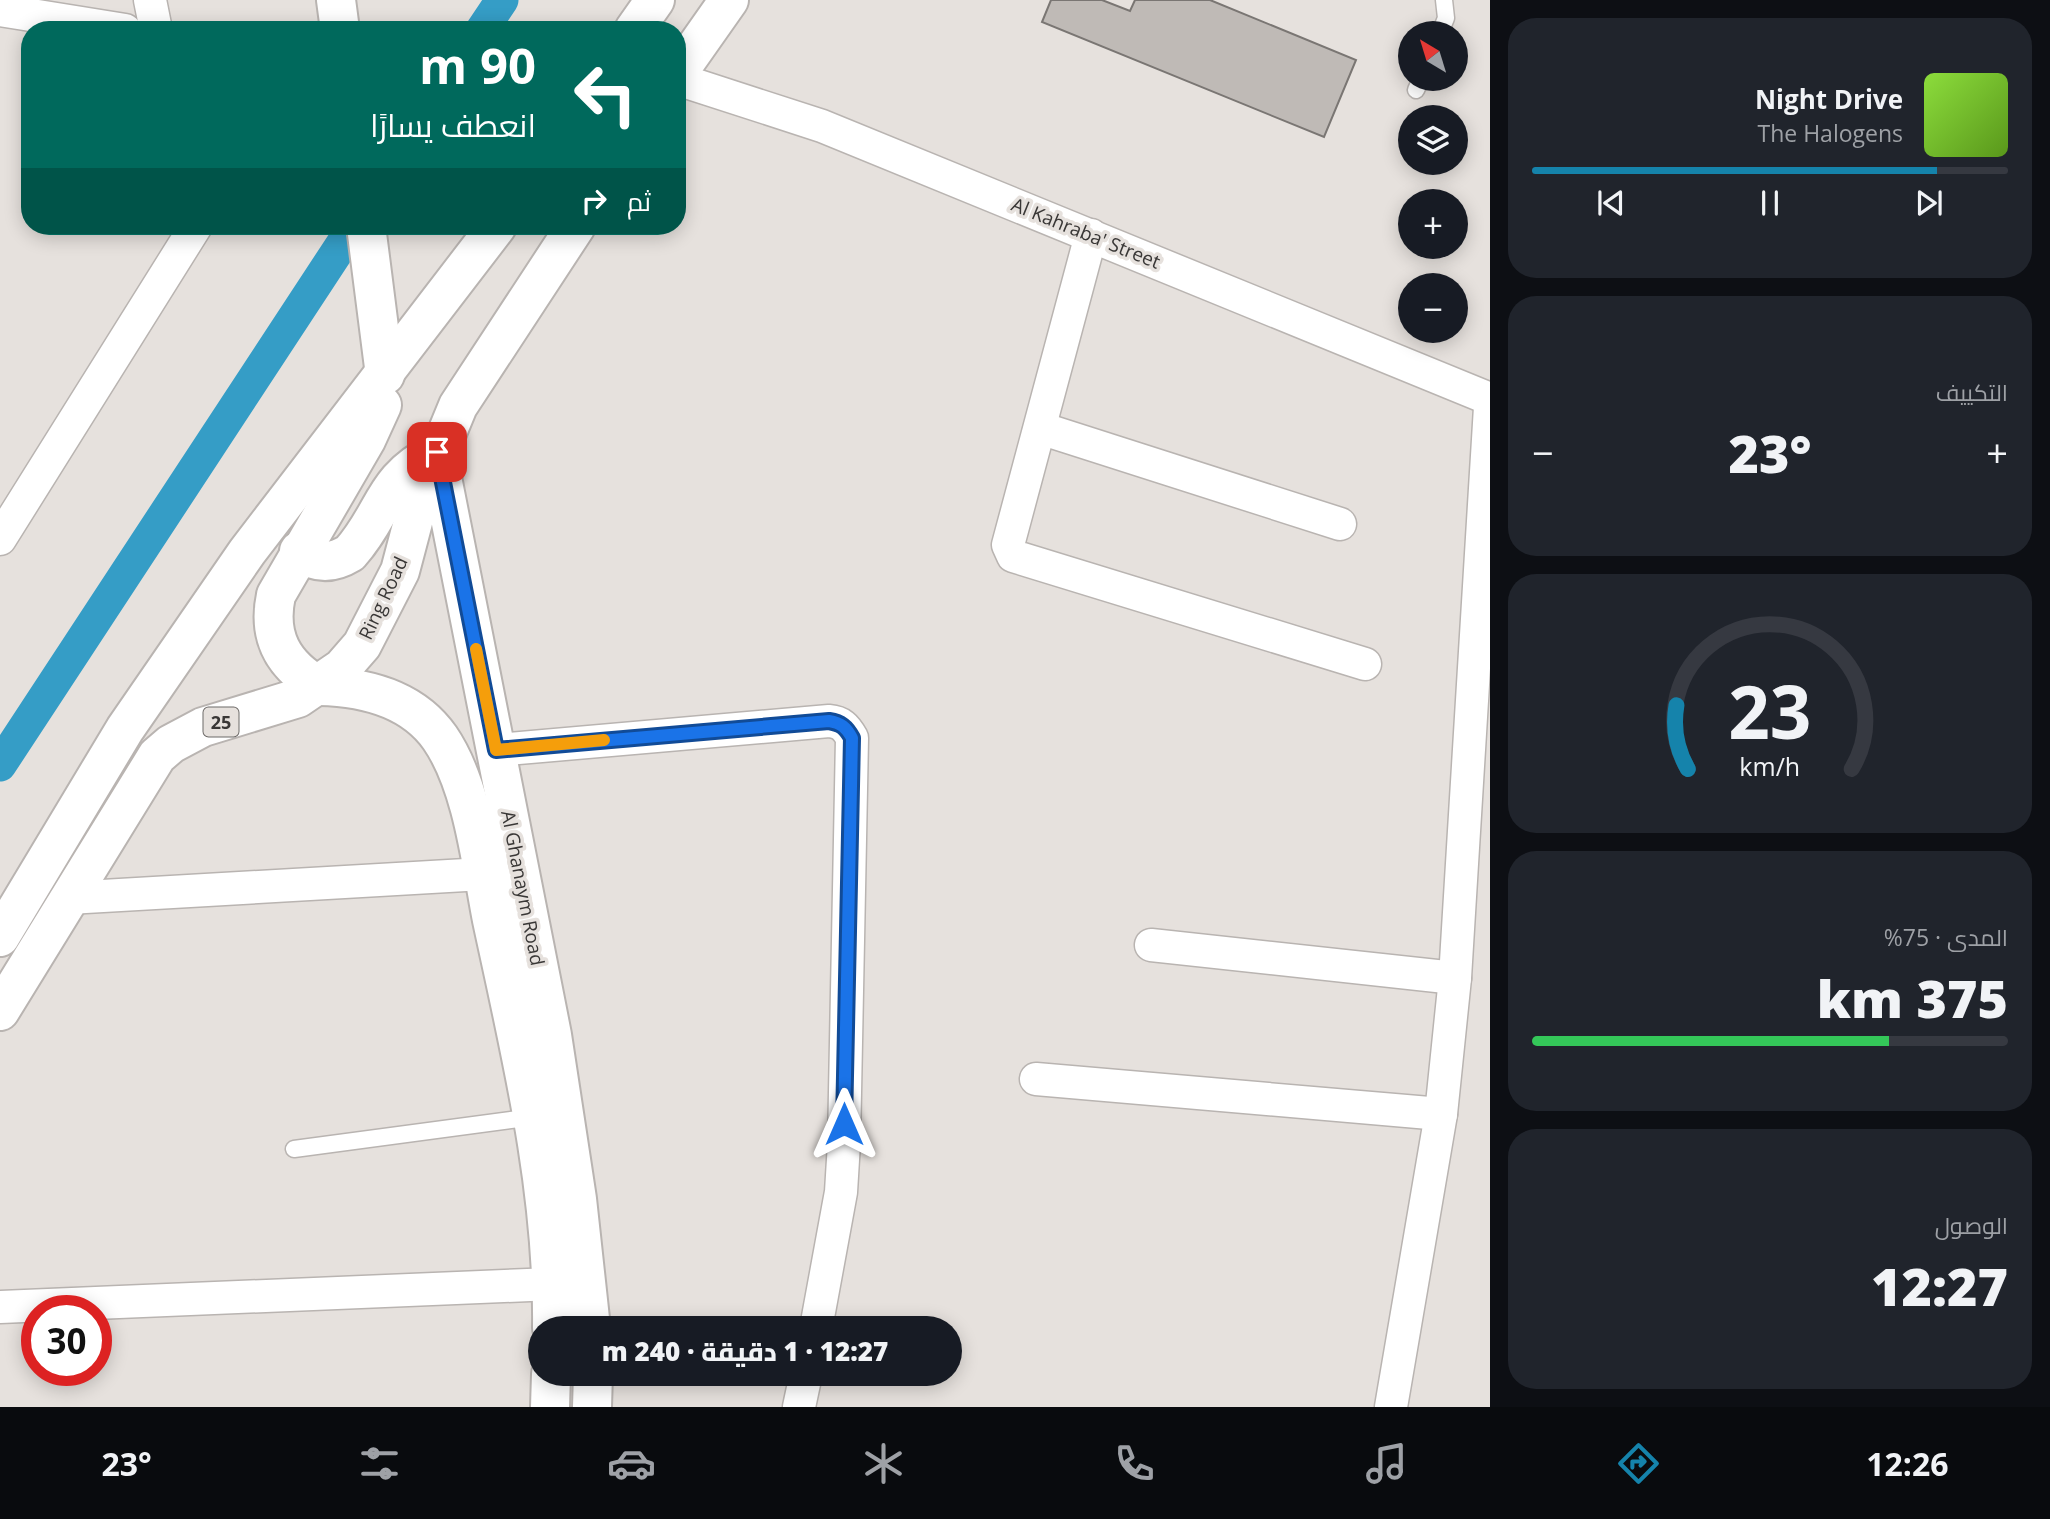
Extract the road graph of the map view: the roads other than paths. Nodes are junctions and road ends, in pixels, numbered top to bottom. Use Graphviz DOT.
graph roads {
  1 [pos="150,0"];
  2 [pos="655,0"];
  3 [pos="729,0"];
  4 [pos="1444,0"];
  5 [pos="0,10"];
  6 [pos="69,21"];
  7 [pos="154,21"];
  8 [pos="640,21"];
  9 [pos="1445,21"];
  10 [pos="686,64"];
  11 [pos="686,80"];
  12 [pos="191,235"];
  13 [pos="367,235"];
  14 [pos="490,235"];
  15 [pos="570,235"];
  16 [pos="1091,235"];
  17 [pos="385,375"];
  18 [pos="1490,399"];
  19 [pos="1490,407"];
  20 [pos="1040,428"];
  21 [pos="437,452"];
  22 [pos="1340,524"];
  23 [pos="0,539"];
  24 [pos="299,551"];
  25 [pos="1365,664"];
  26 [pos="319,686"];
  27 [pos="496,750"];
  28 [pos="483,874"];
  29 [pos="68,898"];
  30 [pos="0,937"];
  31 [pos="1151,945"];
  32 [pos="1455,978"];
  33 [pos="0,1011"];
  34 [pos="1036,1079"];
  35 [pos="1441,1114"];
  36 [pos="533,1117"];
  37 [pos="294,1149"];
  38 [pos="553,1284"];
  39 [pos="0,1307"];
  40 [pos="552,1316"];
  41 [pos="590,1316"];
  42 [pos="818,1316"];
  43 [pos="551,1386"];
  44 [pos="593,1386"];
  45 [pos="803,1386"];
  46 [pos="550,1407"];
  47 [pos="592,1407"];
  48 [pos="799,1407"];
  49 [pos="1391,1407"];
  1 -- 7 [label="street"];
  2 -- 8 [label="main road"];
  3 -- 10 [label="main road"];
  4 -- 9 [label="lane"];
  5 -- 6 [label="street"];
  11 -- 16 [label="street, Al Kahraba' Street"];
  12 -- 23 [label="street"];
  13 -- 17 [label="main road"];
  14 -- 17 [label="main road"];
  15 -- 21 [label="main road, Ring Road / 25"];
  16 -- 18 [label="street, Al Kahraba' Street"];
  16 -- 20 [label="street"];
  17 -- 24 [label="main road"];
  17 -- 30 [label="main road"];
  19 -- 32 [label="street"];
  20 -- 22 [label="street"];
  20 -- 25 [label="street"];
  21 -- 24 [label="main road"];
  21 -- 26 [label="main road, Ring Road / 25"];
  21 -- 27 [label="main road, Al Ghanaym Road"];
  24 -- 26 [label="main road"];
  26 -- 28 [label="main road, Al Ghanaym Road"];
  26 -- 29 [label="main road, Ring Road / 25"];
  27 -- 41 [label="main road, Al Ghanaym Road"];
  27 -- 42 [label="street"];
  28 -- 29 [label="street"];
  28 -- 36 [label="main road, Al Ghanaym Road"];
  29 -- 33 [label="main road, Ring Road / 25"];
  31 -- 32 [label="street"];
  32 -- 35 [label="street"];
  34 -- 35 [label="street"];
  35 -- 49 [label="street"];
  36 -- 37 [label="lane"];
  36 -- 38 [label="main road, Al Ghanaym Road"];
  38 -- 39 [label="street"];
  38 -- 40 [label="main road, Al Ghanaym Road"];
  43 -- 46 [label="main road"];
  44 -- 47 [label="main road"];
  45 -- 48 [label="street"];
}
